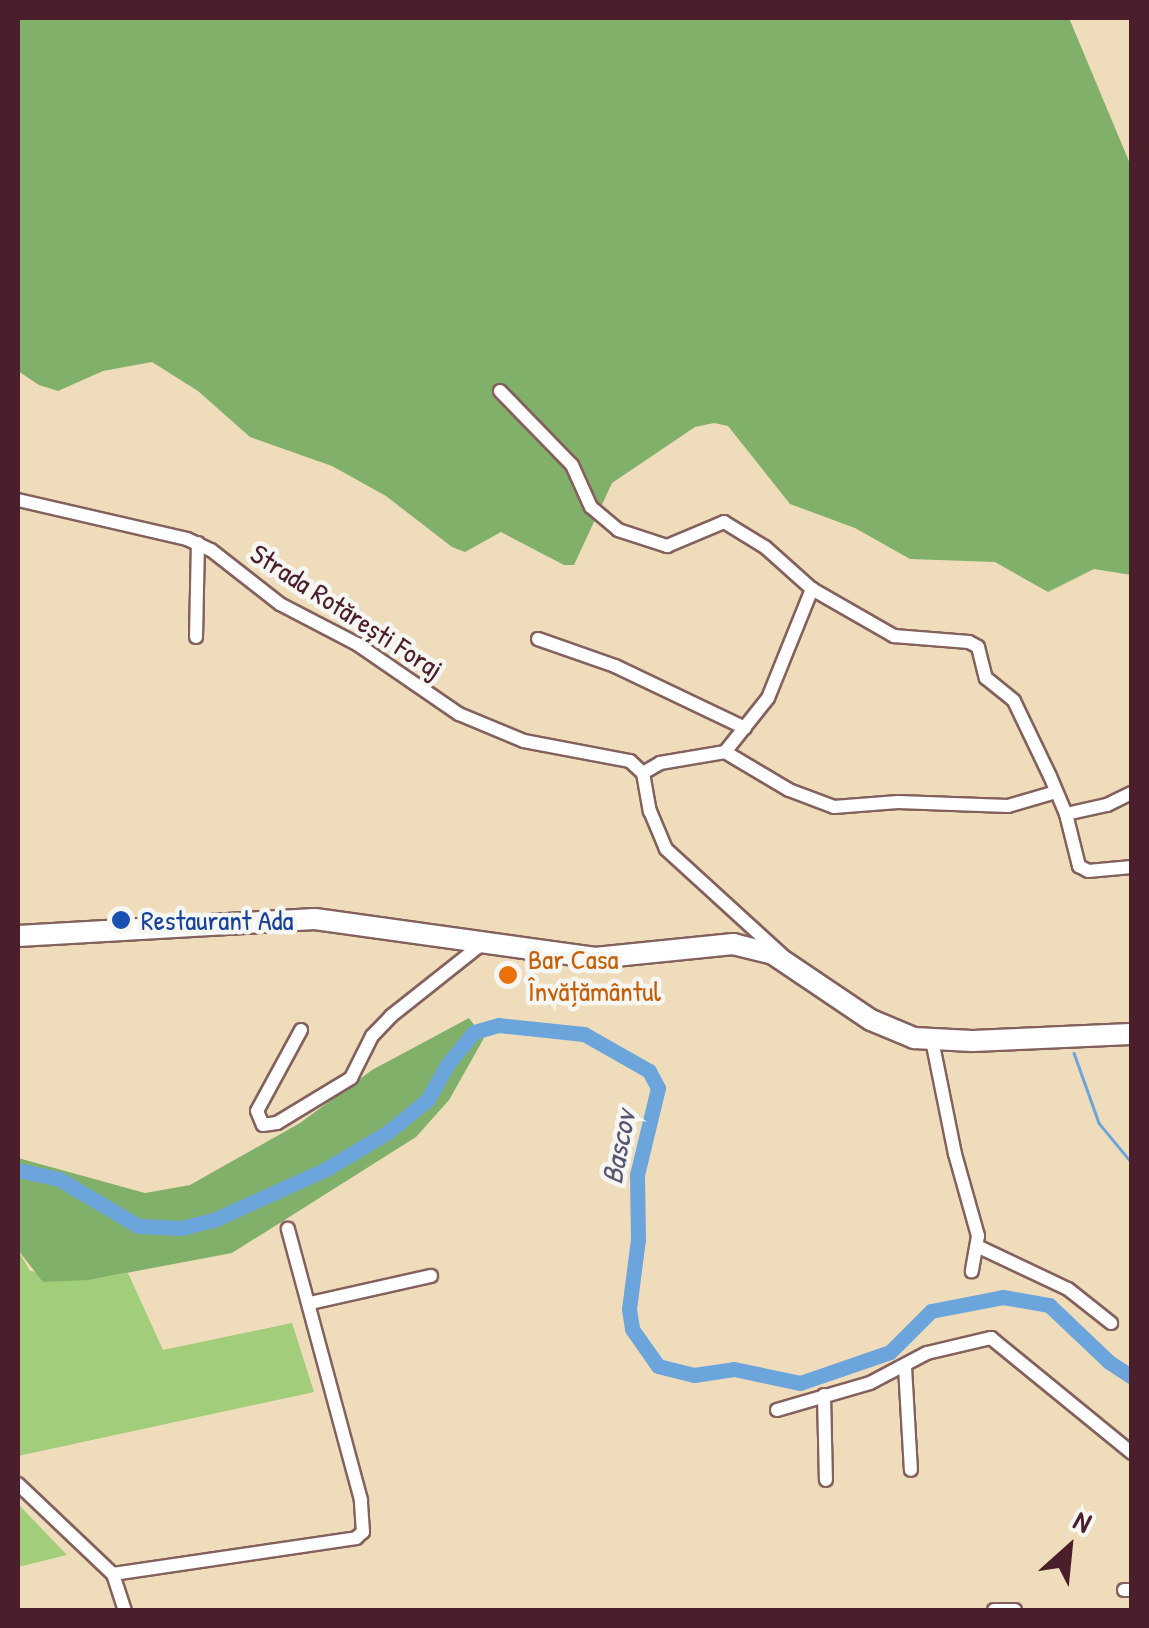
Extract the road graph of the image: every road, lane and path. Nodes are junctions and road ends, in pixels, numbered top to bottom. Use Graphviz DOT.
graph roads {
  1 [pos="500,391"];
  2 [pos="18,500"];
  3 [pos="198,544"];
  4 [pos="812,589"];
  5 [pos="196,637"];
  6 [pos="538,639"];
  7 [pos="745,728"];
  8 [pos="725,752"];
  9 [pos="643,773"];
  10 [pos="1056,792"];
  11 [pos="1132,793"];
  12 [pos="1066,814"];
  13 [pos="1132,867"];
  14 [pos="750,930"];
  15 [pos="18,936"];
  16 [pos="484,942"];
  17 [pos="733,944"];
  18 [pos="788,962"];
  19 [pos="301,1030"];
  20 [pos="1132,1034"];
  21 [pos="932,1040"];
  22 [pos="288,1229"];
  23 [pos="979,1247"];
  24 [pos="972,1270"];
  25 [pos="431,1276"];
  26 [pos="310,1304"];
  27 [pos="1111,1322"];
  28 [pos="905,1367"];
  29 [pos="824,1395"];
  30 [pos="777,1410"];
  31 [pos="1132,1453"];
  32 [pos="912,1470"];
  33 [pos="826,1480"];
  34 [pos="18,1484"];
  35 [pos="113,1574"];
  36 [pos="125,1610"];
  37 [pos="994,1610"];
  38 [pos="1003,1610"];
  39 [pos="1015,1610"];
  1 -- 4 [label="street"];
  2 -- 3 [label="street, Strada Rotărești Foraj"];
  3 -- 5 [label="street"];
  3 -- 9 [label="street, Strada Rotărești Foraj"];
  4 -- 7 [label="street"];
  4 -- 10 [label="street"];
  6 -- 7 [label="street"];
  7 -- 8 [label="street"];
  8 -- 9 [label="street"];
  8 -- 10 [label="street"];
  9 -- 14 [label="street"];
  10 -- 12 [label="street"];
  11 -- 12 [label="street"];
  12 -- 13 [label="street"];
  14 -- 17 [label="street"];
  14 -- 18 [label="street"];
  15 -- 16 [label="highway"];
  16 -- 17 [label="highway"];
  16 -- 19 [label="street"];
  17 -- 18 [label="highway"];
  18 -- 21 [label="highway"];
  20 -- 21 [label="highway"];
  21 -- 23 [label="street"];
  22 -- 26 [label="street"];
  23 -- 24 [label="street"];
  23 -- 27 [label="street"];
  25 -- 26 [label="street"];
  26 -- 35 [label="street"];
  28 -- 29 [label="street"];
  28 -- 31 [label="street"];
  28 -- 32 [label="street"];
  29 -- 30 [label="street"];
  29 -- 33 [label="street"];
  34 -- 35 [label="street"];
  35 -- 36 [label="street"];
  37 -- 38 [label="street"];
  38 -- 39 [label="street"];
}
